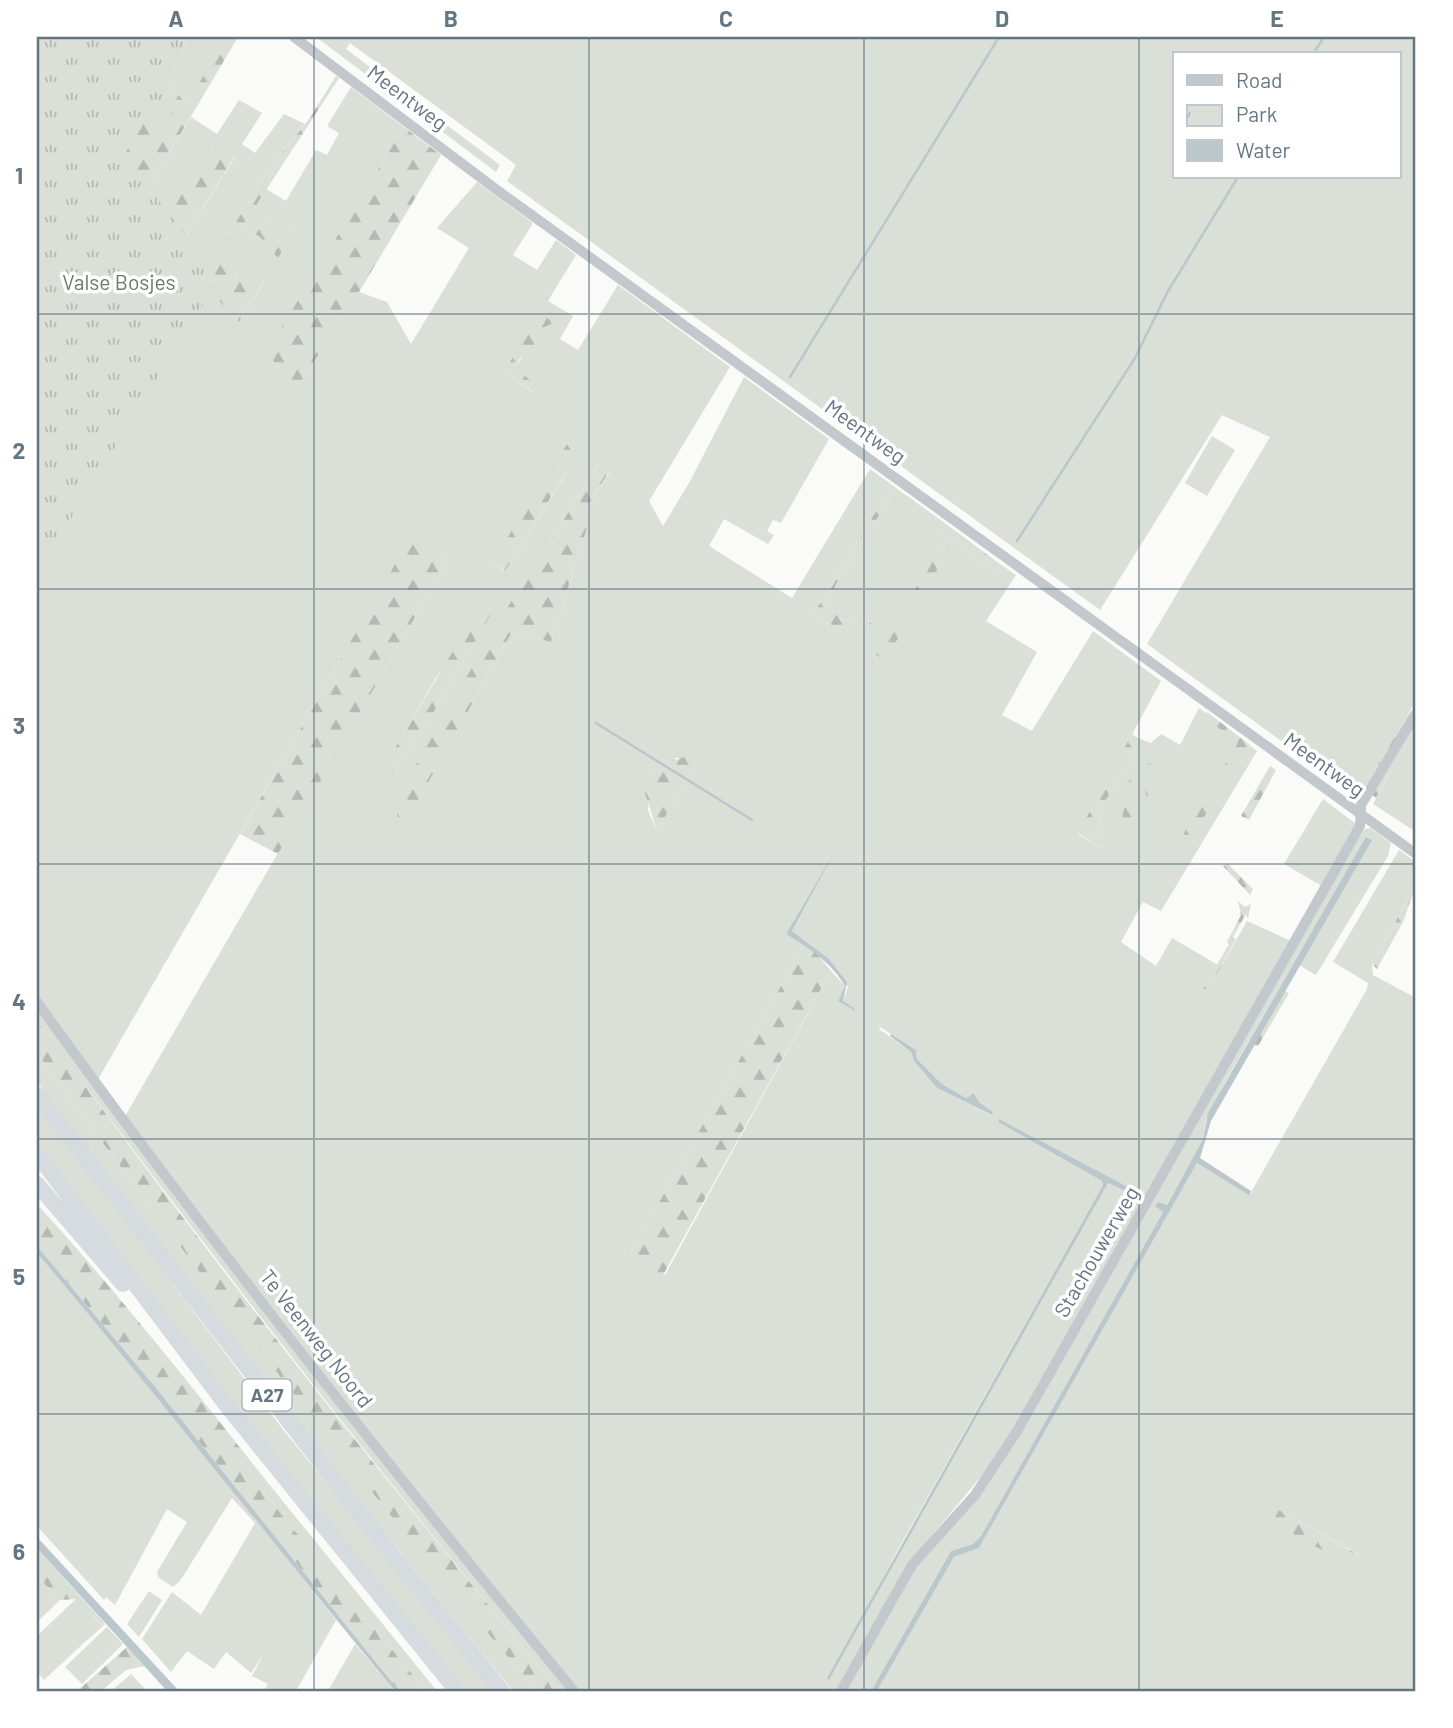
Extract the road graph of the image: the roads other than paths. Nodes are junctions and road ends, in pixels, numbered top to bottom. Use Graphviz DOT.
graph roads {
  1 [pos="294,37"];
  2 [pos="1416,713"];
  3 [pos="1360,815"];
  4 [pos="1416,854"];
  5 [pos="37,1002"];
  6 [pos="37,1095"];
  7 [pos="37,1154"];
  8 [pos="37,1184"];
  9 [pos="227,1406"];
  10 [pos="457,1691"];
  11 [pos="502,1691"];
  12 [pos="574,1691"];
  13 [pos="841,1691"];
  1 -- 3 [label="street, Meentweg"];
  2 -- 3 [label="street, Stachouwerweg"];
  3 -- 4 [label="street, Meentweg"];
  3 -- 13 [label="street, Stachouwerweg"];
  5 -- 12 [label="street, Te Veenweg Noord"];
  6 -- 11 [label="highway, A27"];
  7 -- 9 [label="highway, A27"];
  8 -- 9 [label="highway, A27"];
  9 -- 10 [label="highway, A27"];
}
